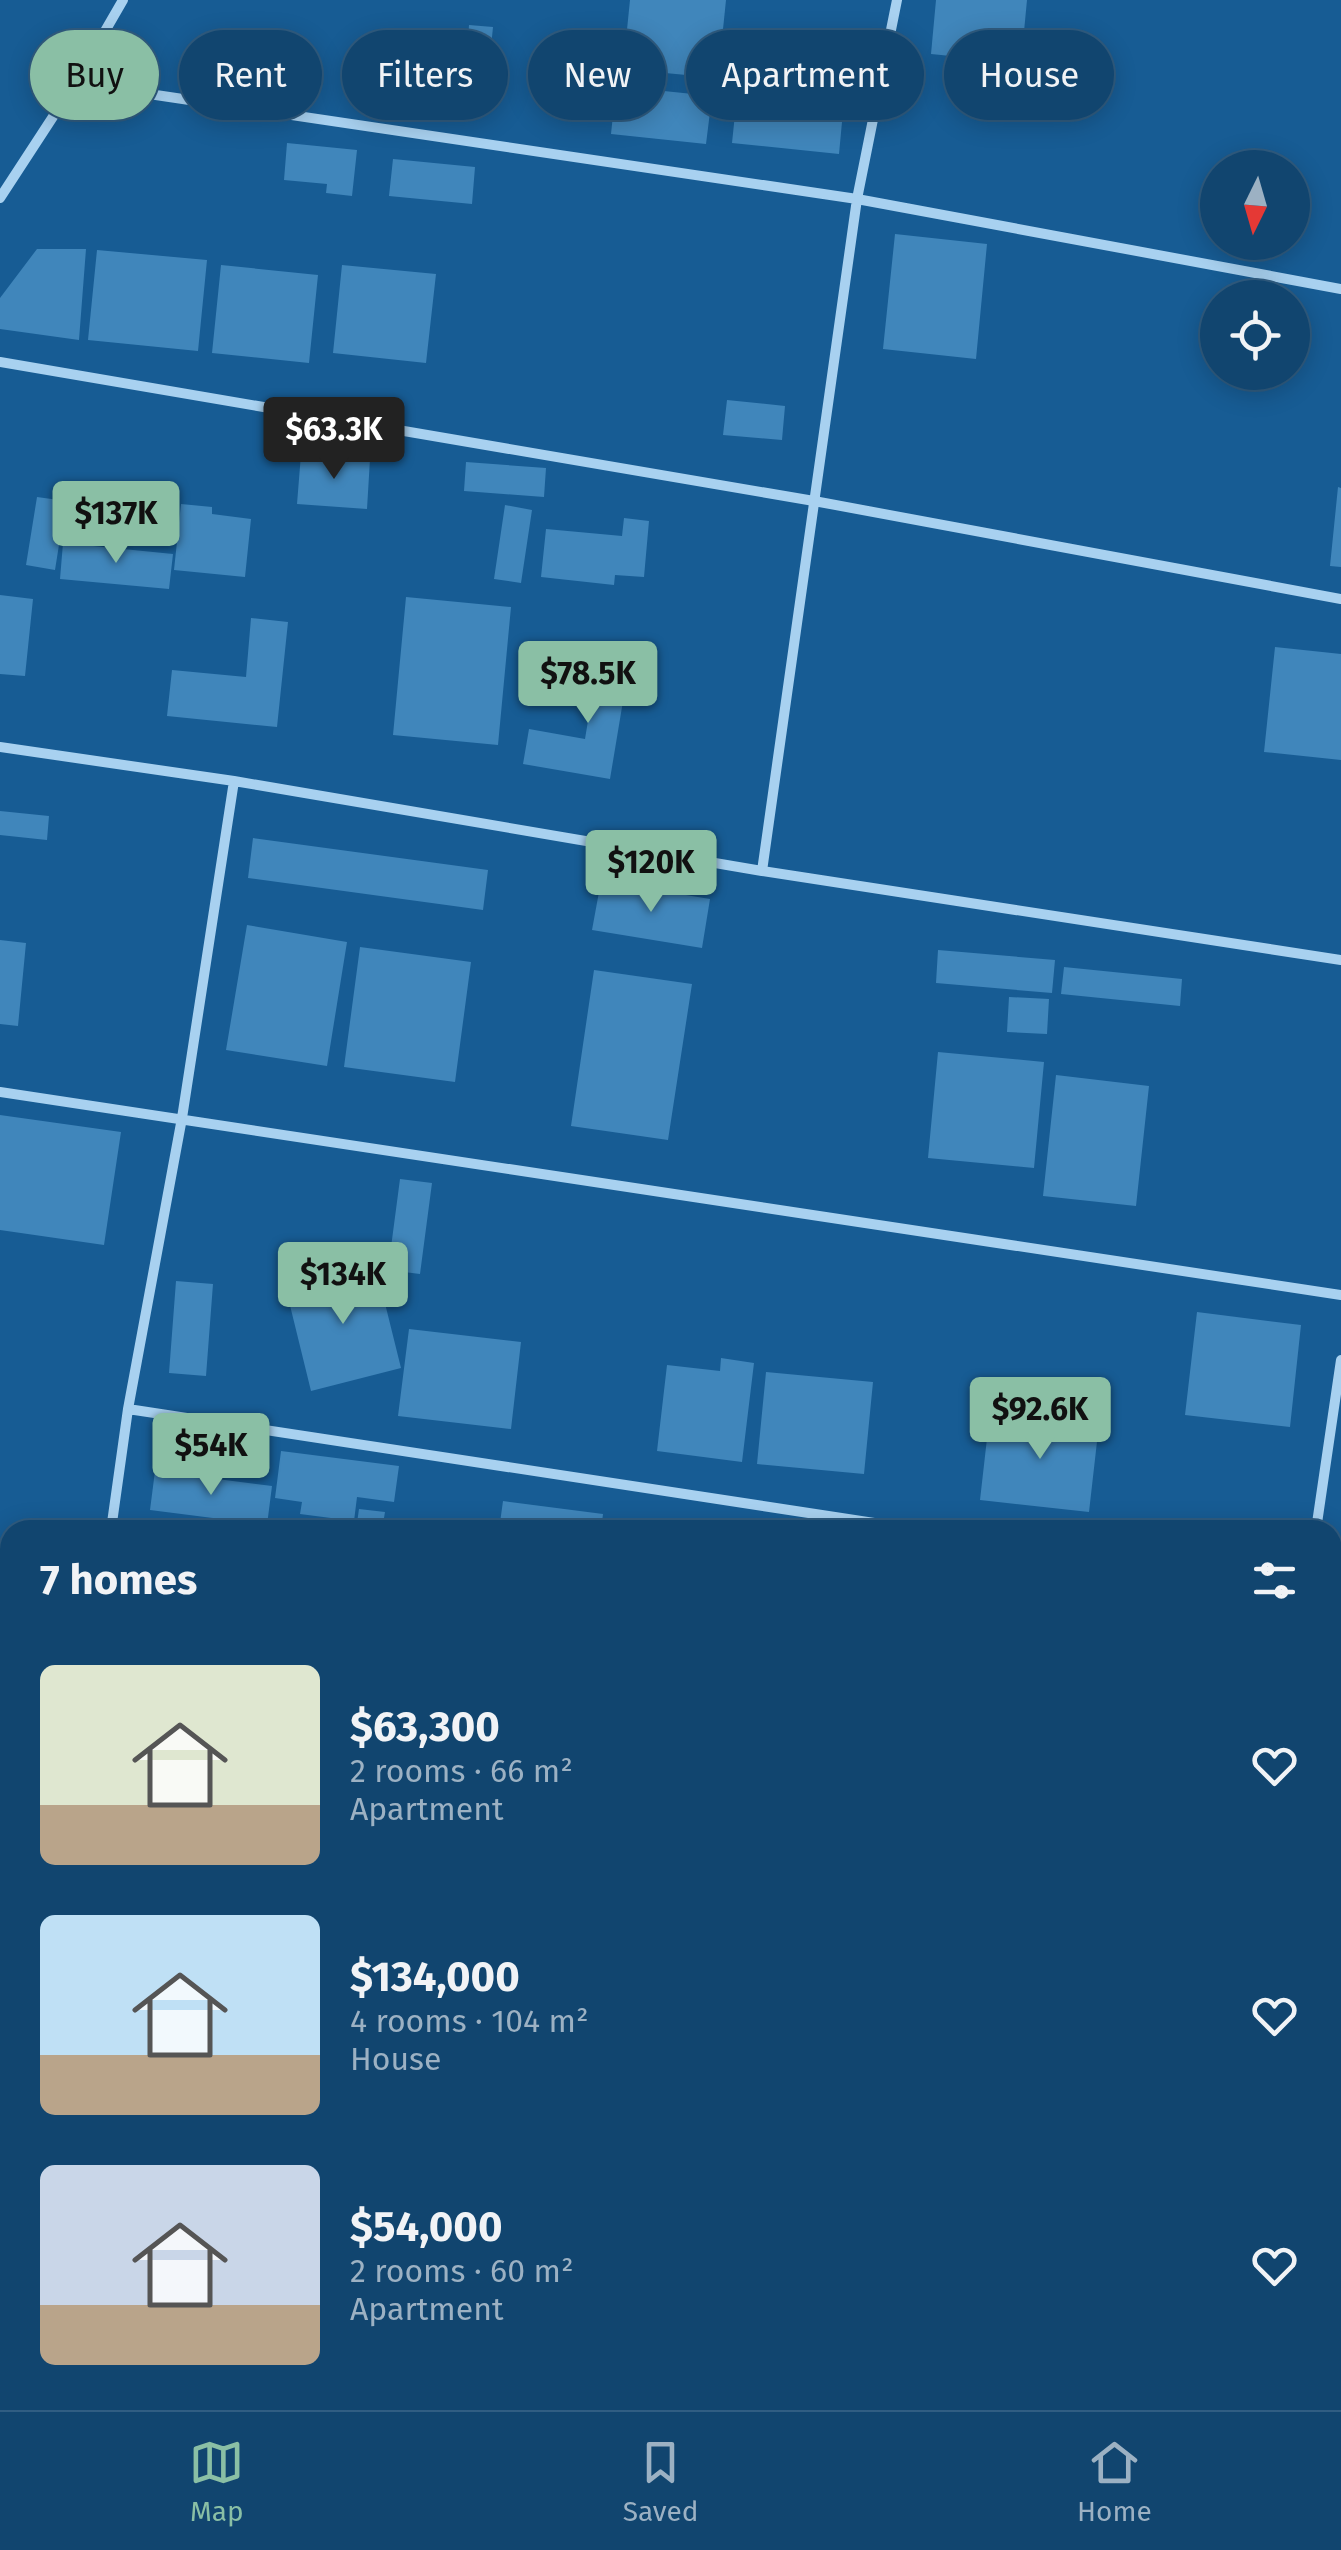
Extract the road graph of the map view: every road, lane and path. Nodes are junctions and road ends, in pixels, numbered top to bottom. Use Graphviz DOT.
graph roads {
  1 [pos="123,0"];
  2 [pos="898,0"];
  3 [pos="106,30"];
  4 [pos="159,95"];
  5 [pos="51,120"];
  6 [pos="0,198"];
  7 [pos="858,199"];
  8 [pos="1341,289"];
  9 [pos="0,362"];
  10 [pos="814,501"];
  11 [pos="1341,599"];
  12 [pos="0,746"];
  13 [pos="234,781"];
  14 [pos="762,871"];
  15 [pos="1341,960"];
  16 [pos="0,1092"];
  17 [pos="182,1118"];
  18 [pos="1341,1295"];
  19 [pos="1341,1360"];
  20 [pos="128,1409"];
  21 [pos="112,1520"];
  22 [pos="855,1520"];
  23 [pos="1317,1520"];
  1 -- 3 [label="street"];
  2 -- 7 [label="street"];
  4 -- 7 [label="street"];
  5 -- 6 [label="street"];
  7 -- 8 [label="street"];
  7 -- 10 [label="street"];
  9 -- 10 [label="street"];
  10 -- 11 [label="street"];
  10 -- 14 [label="street"];
  12 -- 13 [label="street"];
  13 -- 14 [label="street"];
  13 -- 17 [label="street"];
  14 -- 15 [label="street"];
  16 -- 17 [label="street"];
  17 -- 18 [label="street"];
  17 -- 20 [label="street"];
  19 -- 23 [label="street"];
  20 -- 21 [label="street"];
  20 -- 22 [label="street"];
}
